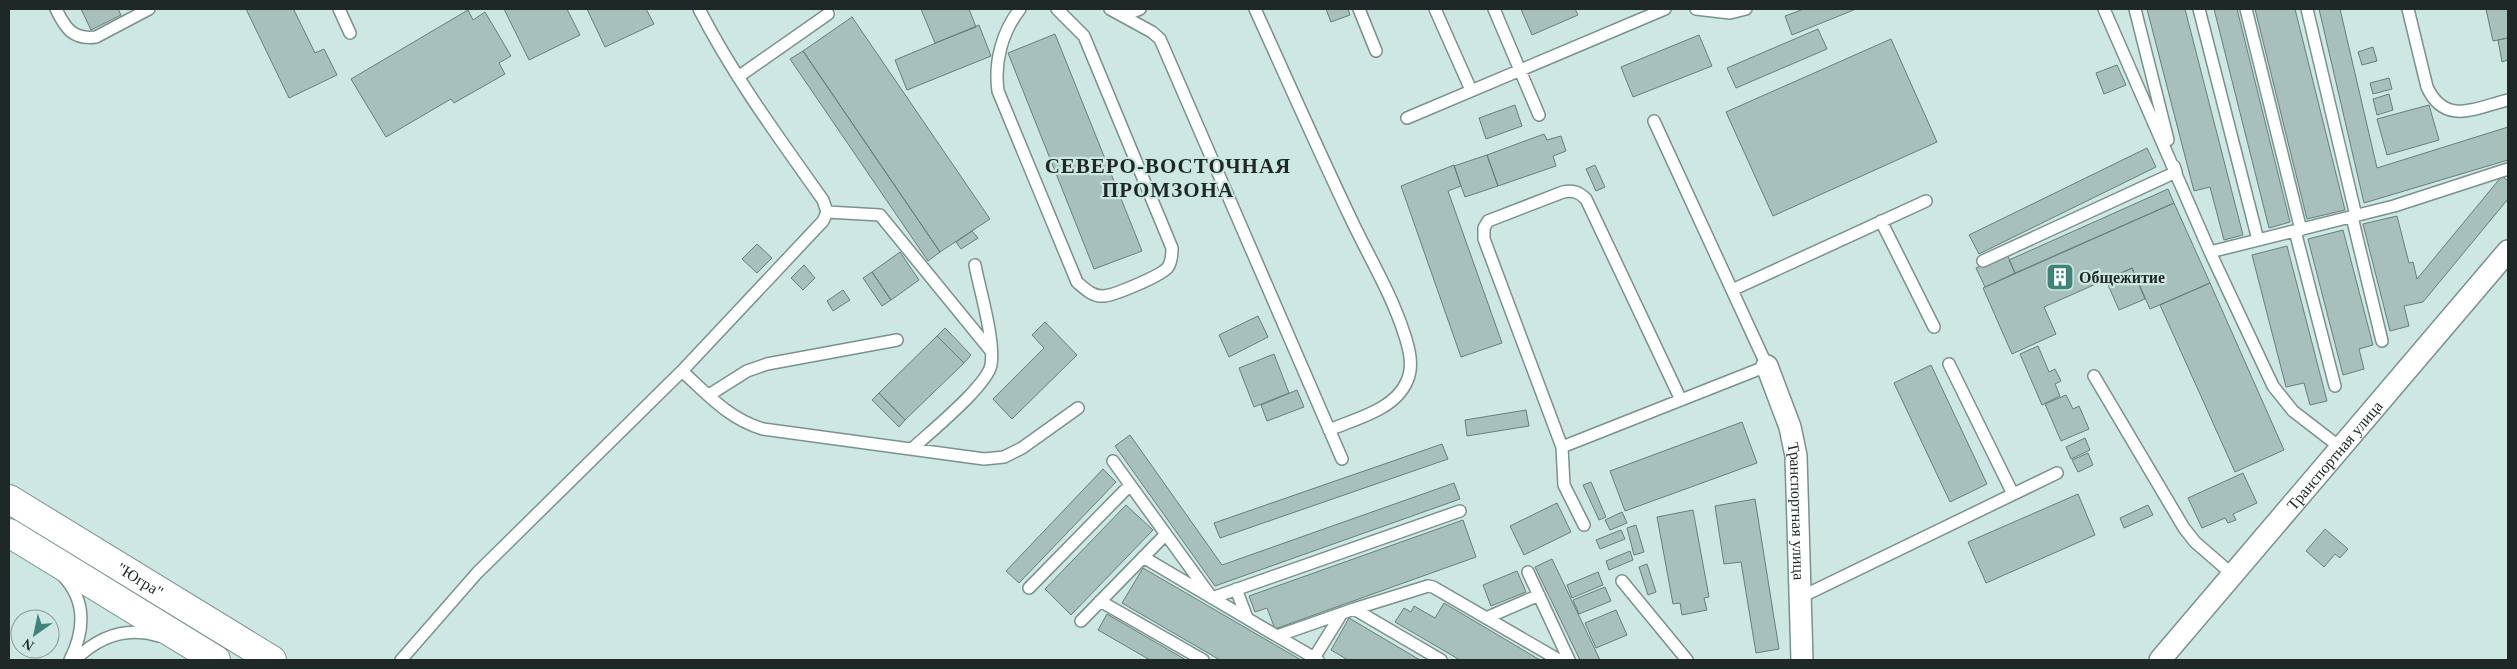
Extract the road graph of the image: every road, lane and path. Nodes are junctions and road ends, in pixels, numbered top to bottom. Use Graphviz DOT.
graph roads {
  1 [pos="56,9"];
  2 [pos="150,9"];
  3 [pos="339,9"];
  4 [pos="699,9"];
  5 [pos="1020,9"];
  6 [pos="1057,9"];
  7 [pos="1110,9"];
  8 [pos="1140,9"];
  9 [pos="1255,9"];
  10 [pos="1359,9"];
  11 [pos="1435,9"];
  12 [pos="1494,9"];
  13 [pos="1666,9"];
  14 [pos="1696,9"];
  15 [pos="1746,9"];
  16 [pos="2104,9"];
  17 [pos="2135,9"];
  18 [pos="2199,9"];
  19 [pos="2246,9"];
  20 [pos="2307,9"];
  21 [pos="2408,9"];
  22 [pos="828,14"];
  23 [pos="1123,16"];
  24 [pos="350,32"];
  25 [pos="1376,51"];
  26 [pos="1520,70"];
  27 [pos="738,77"];
  28 [pos="1472,90"];
  29 [pos="2508,100"];
  30 [pos="1539,115"];
  31 [pos="1407,118"];
  32 [pos="1654,121"];
  33 [pos="2508,168"];
  34 [pos="2176,172"];
  35 [pos="1926,201"];
  36 [pos="827,212"];
  37 [pos="2354,216"];
  38 [pos="1881,221"];
  39 [pos="2298,230"];
  40 [pos="2258,240"];
  41 [pos="2508,251"];
  42 [pos="2210,252"];
  43 [pos="1983,261"];
  44 [pos="975,265"];
  45 [pos="1732,290"];
  46 [pos="1934,327"];
  47 [pos="897,340"];
  48 [pos="2382,341"];
  49 [pos="991,351"];
  50 [pos="1949,364"];
  51 [pos="1767,366"];
  52 [pos="682,371"];
  53 [pos="2094,376"];
  54 [pos="2335,386"];
  55 [pos="708,395"];
  56 [pos="1681,400"];
  57 [pos="1078,408"];
  58 [pos="1329,430"];
  59 [pos="1562,447"];
  60 [pos="912,448"];
  61 [pos="2341,448"];
  62 [pos="1342,459"];
  63 [pos="1113,461"];
  64 [pos="2057,473"];
  65 [pos="1130,485"];
  66 [pos="2013,494"];
  67 [pos="9,499"];
  68 [pos="1460,510"];
  69 [pos="1584,525"];
  70 [pos="9,533"];
  71 [pos="1166,534"];
  72 [pos="43,553"];
  73 [pos="1143,557"];
  74 [pos="1528,572"];
  75 [pos="2233,575"];
  76 [pos="1622,581"];
  77 [pos="1029,588"];
  78 [pos="1236,589"];
  79 [pos="1539,595"];
  80 [pos="1212,598"];
  81 [pos="1801,598"];
  82 [pos="1100,600"];
  83 [pos="1354,609"];
  84 [pos="1342,613"];
  85 [pos="1247,618"];
  86 [pos="1486,618"];
  87 [pos="1081,621"];
  88 [pos="1277,636"];
  89 [pos="213,658"];
  90 [pos="1316,659"];
  91 [pos="70,660"];
  92 [pos="75,660"];
  93 [pos="272,660"];
  94 [pos="401,660"];
  95 [pos="1203,660"];
  96 [pos="1441,660"];
  97 [pos="1559,660"];
  98 [pos="1569,660"];
  99 [pos="1688,660"];
  100 [pos="1802,660"];
  101 [pos="2160,660"];
  1 -- 2 [label="lane"];
  3 -- 24 [label="lane"];
  4 -- 27 [label="lane"];
  5 -- 6 [label="lane"];
  7 -- 23 [label="lane"];
  8 -- 23 [label="lane"];
  9 -- 58 [label="lane"];
  10 -- 25 [label="lane"];
  11 -- 28 [label="lane"];
  12 -- 26 [label="lane"];
  13 -- 26 [label="lane"];
  14 -- 15 [label="lane"];
  16 -- 34 [label="lane"];
  17 -- 34 [label="lane"];
  18 -- 40 [label="lane"];
  19 -- 39 [label="lane"];
  20 -- 37 [label="lane"];
  21 -- 29 [label="lane"];
  22 -- 27 [label="lane"];
  23 -- 58 [label="lane"];
  26 -- 28 [label="lane"];
  26 -- 30 [label="lane"];
  27 -- 36 [label="lane"];
  28 -- 31 [label="lane"];
  32 -- 45 [label="lane"];
  33 -- 37 [label="lane"];
  34 -- 42 [label="lane"];
  34 -- 43 [label="lane"];
  35 -- 38 [label="lane"];
  36 -- 49 [label="lane"];
  36 -- 52 [label="lane"];
  37 -- 39 [label="lane"];
  37 -- 48 [label="lane"];
  38 -- 45 [label="lane"];
  38 -- 46 [label="lane"];
  39 -- 40 [label="lane"];
  39 -- 54 [label="lane"];
  40 -- 42 [label="lane"];
  41 -- 61 [label="street, Транспортная улица"];
  42 -- 61 [label="lane"];
  44 -- 49 [label="lane"];
  45 -- 51 [label="lane"];
  47 -- 55 [label="lane"];
  49 -- 60 [label="lane"];
  50 -- 66 [label="lane"];
  51 -- 56 [label="lane"];
  51 -- 81 [label="street, Транспортная улица"];
  52 -- 55 [label="lane"];
  52 -- 94 [label="lane"];
  53 -- 75 [label="lane"];
  55 -- 60 [label="lane"];
  56 -- 59 [label="lane"];
  56 -- 59 [label="lane"];
  57 -- 60 [label="lane"];
  58 -- 62 [label="lane"];
  59 -- 69 [label="lane"];
  61 -- 75 [label="street, Транспортная улица"];
  63 -- 65 [label="lane"];
  64 -- 66 [label="lane"];
  65 -- 71 [label="lane"];
  65 -- 77 [label="lane"];
  66 -- 81 [label="lane"];
  67 -- 93 [label="highway, \"Югра\""];
  68 -- 78 [label="lane"];
  70 -- 72 [label="highway, \"Югра\""];
  71 -- 73 [label="lane"];
  71 -- 80 [label="lane"];
  72 -- 89 [label="highway, \"Югра\""];
  72 -- 91 [label="lane"];
  73 -- 80 [label="lane"];
  73 -- 82 [label="lane"];
  74 -- 79 [label="lane"];
  75 -- 101 [label="street, Транспортная улица"];
  76 -- 99 [label="lane"];
  78 -- 80 [label="lane"];
  78 -- 85 [label="lane"];
  79 -- 86 [label="lane"];
  79 -- 98 [label="lane"];
  80 -- 85 [label="lane"];
  81 -- 100 [label="street, Транспортная улица"];
  82 -- 87 [label="lane"];
  82 -- 95 [label="lane"];
  83 -- 84 [label="lane"];
  83 -- 86 [label="lane"];
  83 -- 96 [label="lane"];
  84 -- 88 [label="lane"];
  84 -- 90 [label="lane"];
  85 -- 88 [label="lane"];
  86 -- 97 [label="lane"];
  88 -- 90 [label="lane"];
  89 -- 92 [label="lane"];
}
